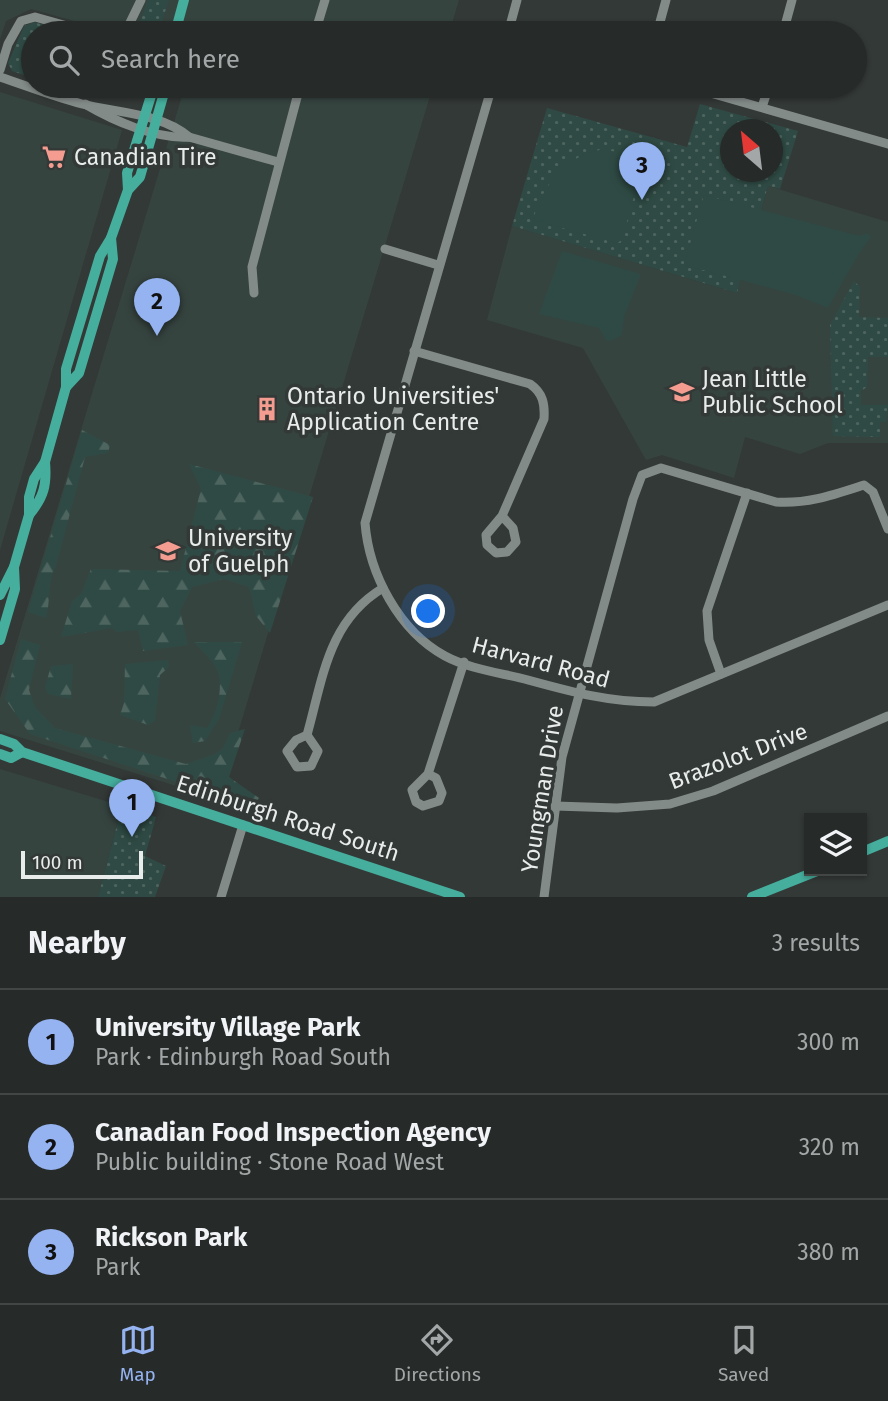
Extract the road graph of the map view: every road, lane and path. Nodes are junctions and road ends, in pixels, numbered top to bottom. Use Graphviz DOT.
graph roads {
  1 [pos="141,0"];
  2 [pos="184,0"];
  3 [pos="325,0"];
  4 [pos="517,0"];
  5 [pos="666,0"];
  6 [pos="792,0"];
  7 [pos="21,21"];
  8 [pos="21,21"];
  9 [pos="49,21"];
  10 [pos="131,21"];
  11 [pos="178,21"];
  12 [pos="319,21"];
  13 [pos="511,21"];
  14 [pos="660,21"];
  15 [pos="786,21"];
  16 [pos="0,70"];
  17 [pos="0,77"];
  18 [pos="21,84"];
  19 [pos="66,98"];
  20 [pos="152,98"];
  21 [pos="161,98"];
  22 [pos="297,98"];
  23 [pos="488,98"];
  24 [pos="729,98"];
  25 [pos="765,98"];
  26 [pos="762,107"];
  27 [pos="149,124"];
  28 [pos="888,144"];
  29 [pos="278,162"];
  30 [pos="385,249"];
  31 [pos="438,265"];
  32 [pos="254,293"];
  33 [pos="414,351"];
  34 [pos="747,493"];
  35 [pos="502,516"];
  36 [pos="888,529"];
  37 [pos="14,567"];
  38 [pos="383,588"];
  39 [pos="0,595"];
  40 [pos="888,605"];
  41 [pos="0,640"];
  42 [pos="464,662"];
  43 [pos="721,674"];
  44 [pos="578,693"];
  45 [pos="888,716"];
  46 [pos="307,735"];
  47 [pos="0,739"];
  48 [pos="22,752"];
  49 [pos="0,754"];
  50 [pos="428,774"];
  51 [pos="555,806"];
  52 [pos="243,825"];
  53 [pos="888,841"];
  54 [pos="867,850"];
  55 [pos="804,876"];
  56 [pos="446,895"];
  57 [pos="221,897"];
  58 [pos="460,897"];
  59 [pos="544,897"];
  60 [pos="752,897"];
  1 -- 10 [label="street"];
  2 -- 11 [label="main road"];
  3 -- 12 [label="street"];
  4 -- 13 [label="street"];
  5 -- 14 [label="street"];
  6 -- 15 [label="street"];
  7 -- 16 [label="street"];
  8 -- 9 [label="street"];
  17 -- 18 [label="street"];
  19 -- 27 [label="street"];
  20 -- 27 [label="main road"];
  21 -- 27 [label="main road"];
  22 -- 29 [label="street"];
  23 -- 31 [label="street, Harvard Road"];
  24 -- 26 [label="street"];
  25 -- 26 [label="street"];
  26 -- 28 [label="street"];
  27 -- 29 [label="street"];
  27 -- 37 [label="main road"];
  29 -- 32 [label="street"];
  30 -- 31 [label="street"];
  31 -- 33 [label="street, Harvard Road"];
  33 -- 35 [label="street"];
  33 -- 38 [label="street, Harvard Road"];
  34 -- 36 [label="street, Youngman Drive"];
  34 -- 43 [label="street"];
  34 -- 44 [label="street, Youngman Drive"];
  37 -- 39 [label="main road"];
  37 -- 41 [label="main road"];
  38 -- 42 [label="street, Harvard Road"];
  38 -- 46 [label="street"];
  40 -- 43 [label="street, Harvard Road"];
  42 -- 44 [label="street, Harvard Road"];
  42 -- 50 [label="street"];
  43 -- 44 [label="street, Harvard Road"];
  44 -- 51 [label="street, Youngman Drive"];
  45 -- 51 [label="street, Brazolot Drive"];
  47 -- 48 [label="main road, Edinburgh Road South"];
  48 -- 49 [label="main road, Edinburgh Road South"];
  48 -- 52 [label="main road, Edinburgh Road South"];
  51 -- 59 [label="street, Youngman Drive"];
  52 -- 56 [label="main road, Edinburgh Road South"];
  52 -- 57 [label="street"];
  53 -- 54 [label="main road"];
  55 -- 60 [label="main road"];
  56 -- 58 [label="main road, Edinburgh Road South"];
}
